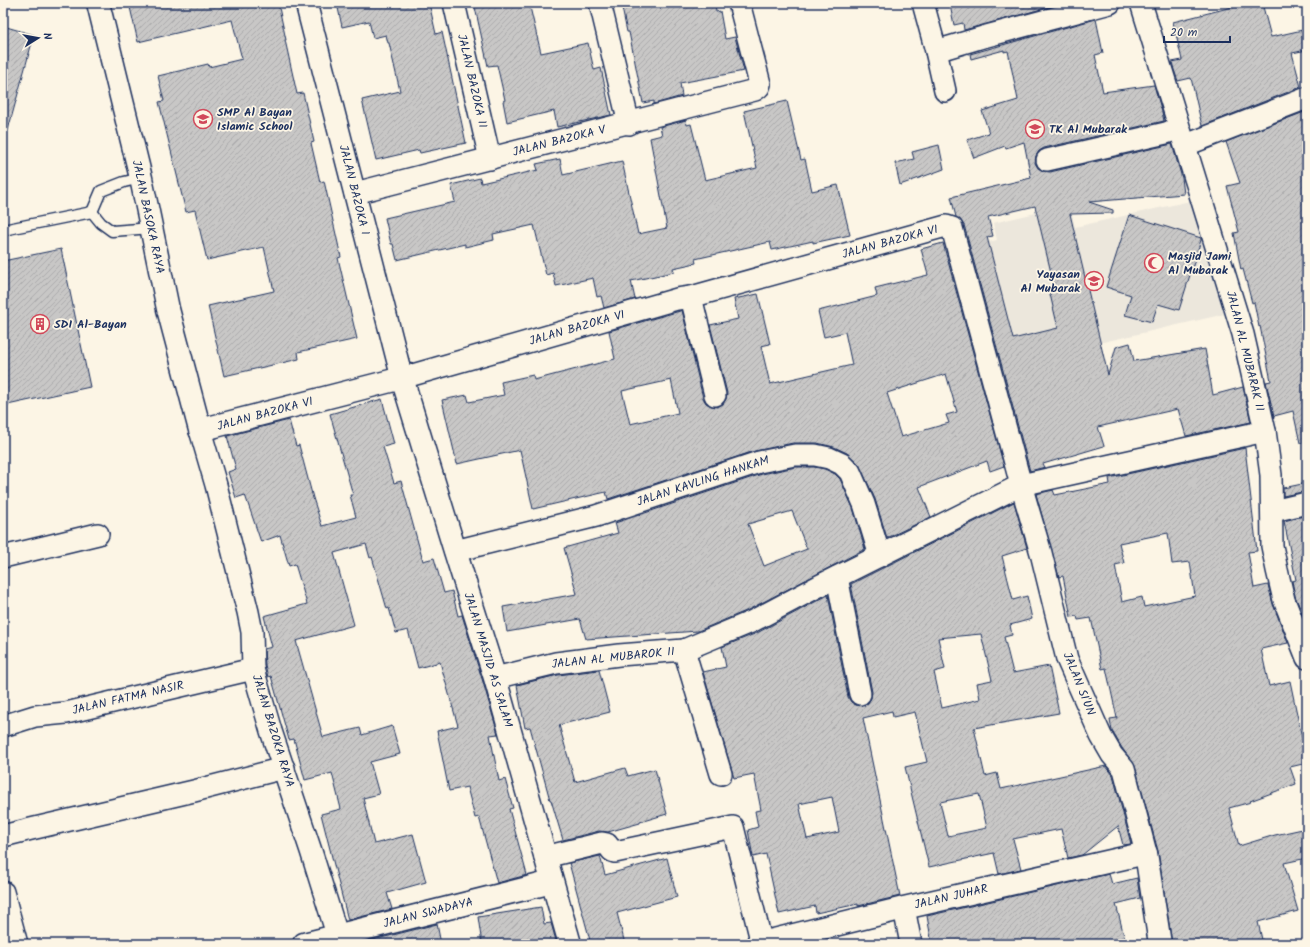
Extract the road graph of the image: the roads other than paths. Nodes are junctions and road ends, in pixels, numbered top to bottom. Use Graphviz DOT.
graph roads {
  1 [pos="98,3"];
  2 [pos="306,3"];
  3 [pos="454,3"];
  4 [pos="600,3"];
  5 [pos="739,3"];
  6 [pos="923,3"];
  7 [pos="1110,3"];
  8 [pos="1141,3"];
  9 [pos="936,51"];
  10 [pos="945,91"];
  11 [pos="1307,98"];
  12 [pos="629,124"];
  13 [pos="1182,137"];
  14 [pos="490,159"];
  15 [pos="1047,160"];
  16 [pos="141,178"];
  17 [pos="355,193"];
  18 [pos="92,212"];
  19 [pos="152,228"];
  20 [pos="3,230"];
  21 [pos="691,297"];
  22 [pos="402,378"];
  23 [pos="715,395"];
  24 [pos="200,430"];
  25 [pos="1265,431"];
  26 [pos="1021,485"];
  27 [pos="1307,503"];
  28 [pos="1273,511"];
  29 [pos="98,534"];
  30 [pos="455,551"];
  31 [pos="880,556"];
  32 [pos="3,557"];
  33 [pos="837,577"];
  34 [pos="684,650"];
  35 [pos="1307,658"];
  36 [pos="253,669"];
  37 [pos="495,678"];
  38 [pos="860,694"];
  39 [pos="3,726"];
  40 [pos="284,768"];
  41 [pos="721,774"];
  42 [pos="3,836"];
  43 [pos="1146,853"];
  44 [pos="545,857"];
  45 [pos="552,882"];
  46 [pos="3,892"];
  47 [pos="904,908"];
  48 [pos="333,940"];
  49 [pos="17,944"];
  50 [pos="304,944"];
  51 [pos="570,944"];
  52 [pos="760,944"];
  53 [pos="911,944"];
  54 [pos="1160,944"];
  1 -- 16 [label="street, JALAN BASOKA RAYA"];
  2 -- 17 [label="street, JALAN BAZOKA I"];
  3 -- 14 [label="street, JALAN BAZOKA II"];
  4 -- 12 [label="street"];
  5 -- 12 [label="street, JALAN BAZOKA V"];
  6 -- 9 [label="street"];
  7 -- 9 [label="street"];
  8 -- 13 [label="street, JALAN AL MUBARAK II"];
  9 -- 10 [label="street"];
  11 -- 13 [label="street"];
  12 -- 14 [label="street, JALAN BAZOKA V"];
  13 -- 15 [label="street"];
  13 -- 25 [label="street, JALAN AL MUBARAK II"];
  14 -- 17 [label="street, JALAN BAZOKA V"];
  16 -- 18 [label="lane"];
  16 -- 19 [label="street, JALAN BASOKA RAYA"];
  17 -- 22 [label="street, JALAN BAZOKA I"];
  18 -- 19 [label="lane"];
  18 -- 20 [label="lane"];
  19 -- 24 [label="street, JALAN BASOKA RAYA"];
  21 -- 22 [label="street, JALAN BAZOKA VI"];
  21 -- 23 [label="street"];
  21 -- 26 [label="street, JALAN BAZOKA VI"];
  22 -- 24 [label="street, JALAN BAZOKA VI"];
  22 -- 30 [label="street, JALAN MASJID AS SALAM"];
  24 -- 36 [label="street, JALAN BAZOKA RAYA"];
  25 -- 26 [label="street"];
  25 -- 28 [label="street, JALAN AL MUBARAK II"];
  26 -- 31 [label="street"];
  26 -- 43 [label="street, JALAN SI'UN"];
  27 -- 28 [label="street"];
  28 -- 35 [label="street, JALAN AL MUBARAK II"];
  29 -- 32 [label="street"];
  30 -- 31 [label="street, JALAN KAVLING HANKAM"];
  30 -- 37 [label="street, JALAN MASJID AS SALAM"];
  31 -- 33 [label="street, JALAN AL MUBAROK II"];
  33 -- 34 [label="street, JALAN AL MUBAROK II"];
  33 -- 38 [label="street"];
  34 -- 37 [label="street, JALAN AL MUBAROK II"];
  34 -- 41 [label="street"];
  36 -- 39 [label="street, JALAN FATMA NASIR"];
  36 -- 40 [label="street, JALAN BAZOKA RAYA"];
  37 -- 44 [label="street, JALAN MASJID AS SALAM"];
  40 -- 42 [label="street"];
  40 -- 48 [label="street, JALAN BAZOKA RAYA"];
  43 -- 47 [label="street, JALAN JUHAR"];
  43 -- 54 [label="street"];
  44 -- 45 [label="street, JALAN MASJID AS SALAM"];
  44 -- 52 [label="street"];
  45 -- 48 [label="street, JALAN SWADAYA"];
  45 -- 51 [label="street, JALAN MASJID AS SALAM"];
  46 -- 49 [label="street"];
  47 -- 52 [label="street, JALAN JUHAR"];
  47 -- 53 [label="street"];
  48 -- 50 [label="street, JALAN SWADAYA"];
}
